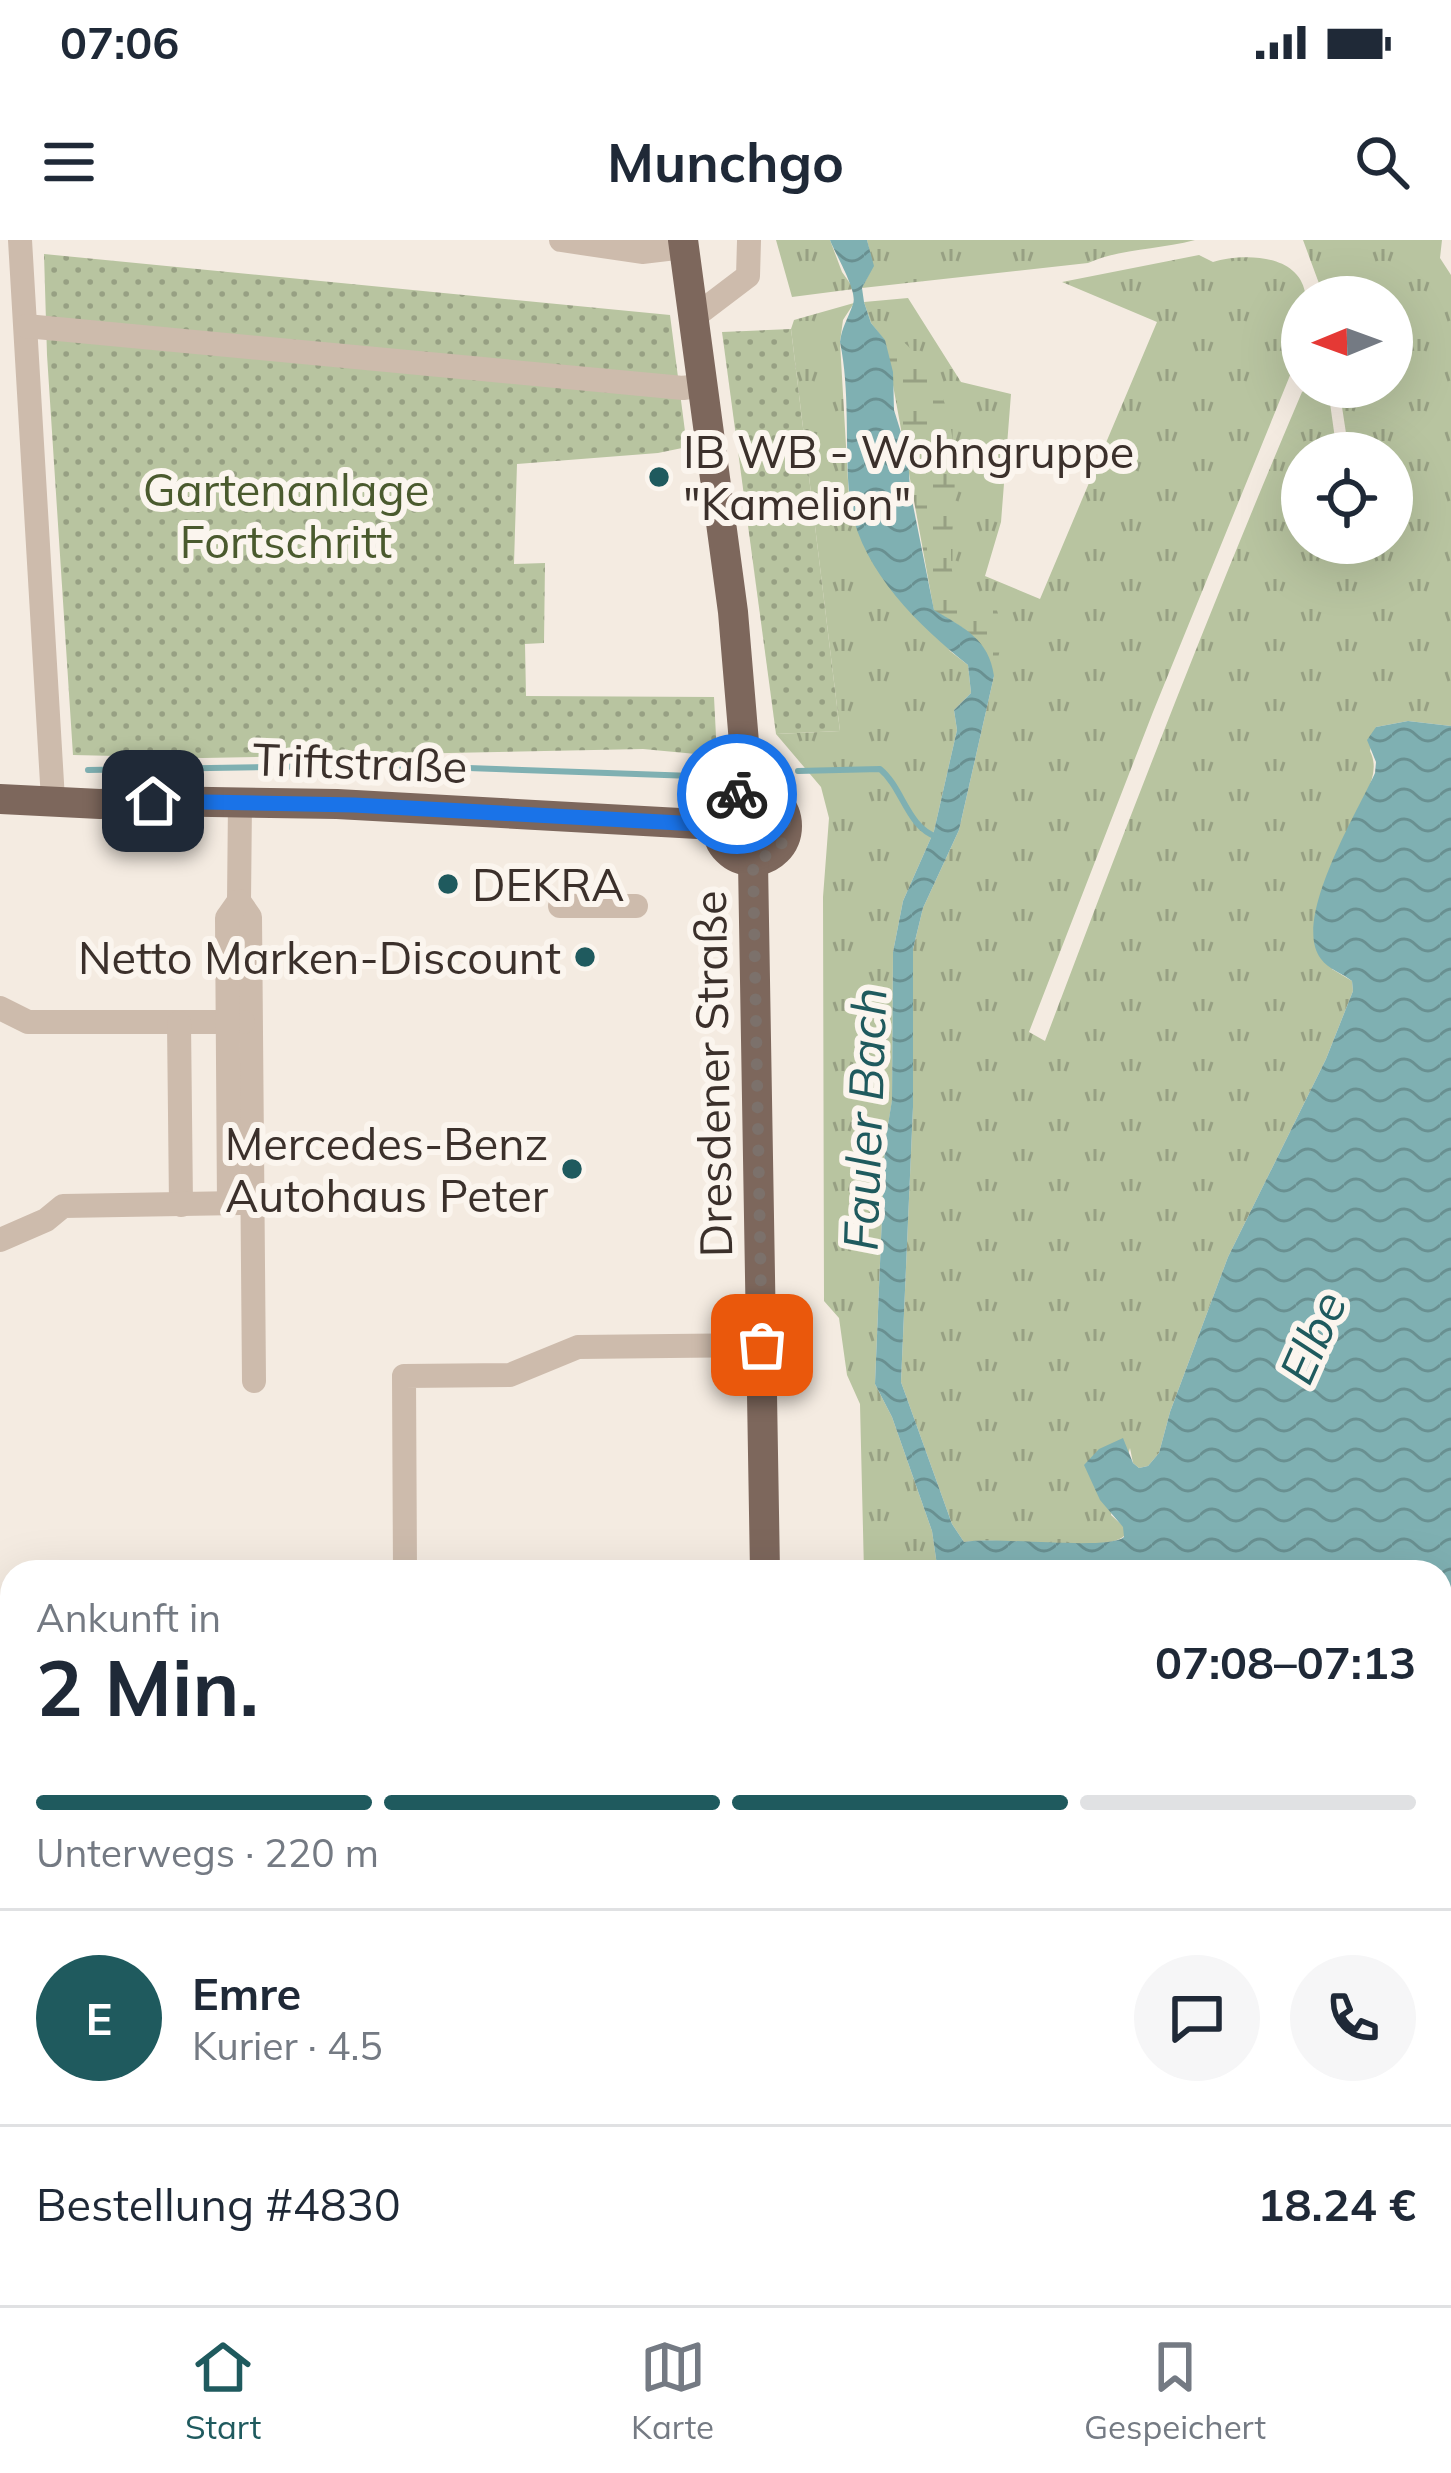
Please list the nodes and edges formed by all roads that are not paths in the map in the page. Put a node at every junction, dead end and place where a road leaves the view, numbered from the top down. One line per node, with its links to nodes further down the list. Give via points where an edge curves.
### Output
1 (20, 240): 6 (street)
2 (561, 240): 4 (street, via 642,252)
3 (749, 241): 5 (street, via 748,276)
4 (683, 244): 5 (main road)
5 (694, 316): 7 (main road)
6 (26, 326): 7 (street); 10 (street)
7 (704, 386): 8 (main road)
8 (748, 790): 12 (main road, via 722,806); 13 (main road, via 775,799 787,824 778,850)
9 (0, 799): 10 (main road, Triftstraße)
10 (53, 800): 11 (main road, Triftstraße)
11 (239, 802): 12 (main road, Triftstraße); 17 (street, via 239,901 227,918)
12 (716, 825): 13 (main road, via 727,851)
13 (753, 862): 22 (main road, Dresdener Straße)
14 (560, 906): 15 (street)
15 (636, 906)
16 (0, 1008): 18 (street, via 28,1022)
17 (240, 1022): 18 (street); 19 (street)
18 (178, 1023): 20 (street)
19 (242, 1203): 20 (street); 23 (street)
20 (181, 1205): 21 (street, via 63,1206)
21 (0, 1240)
22 (762, 1345): 24 (street, via 578,1346 510,1375 404,1376); 25 (main road, Dresdener Straße)
23 (254, 1381)
24 (405, 1560)
25 (765, 1560)

